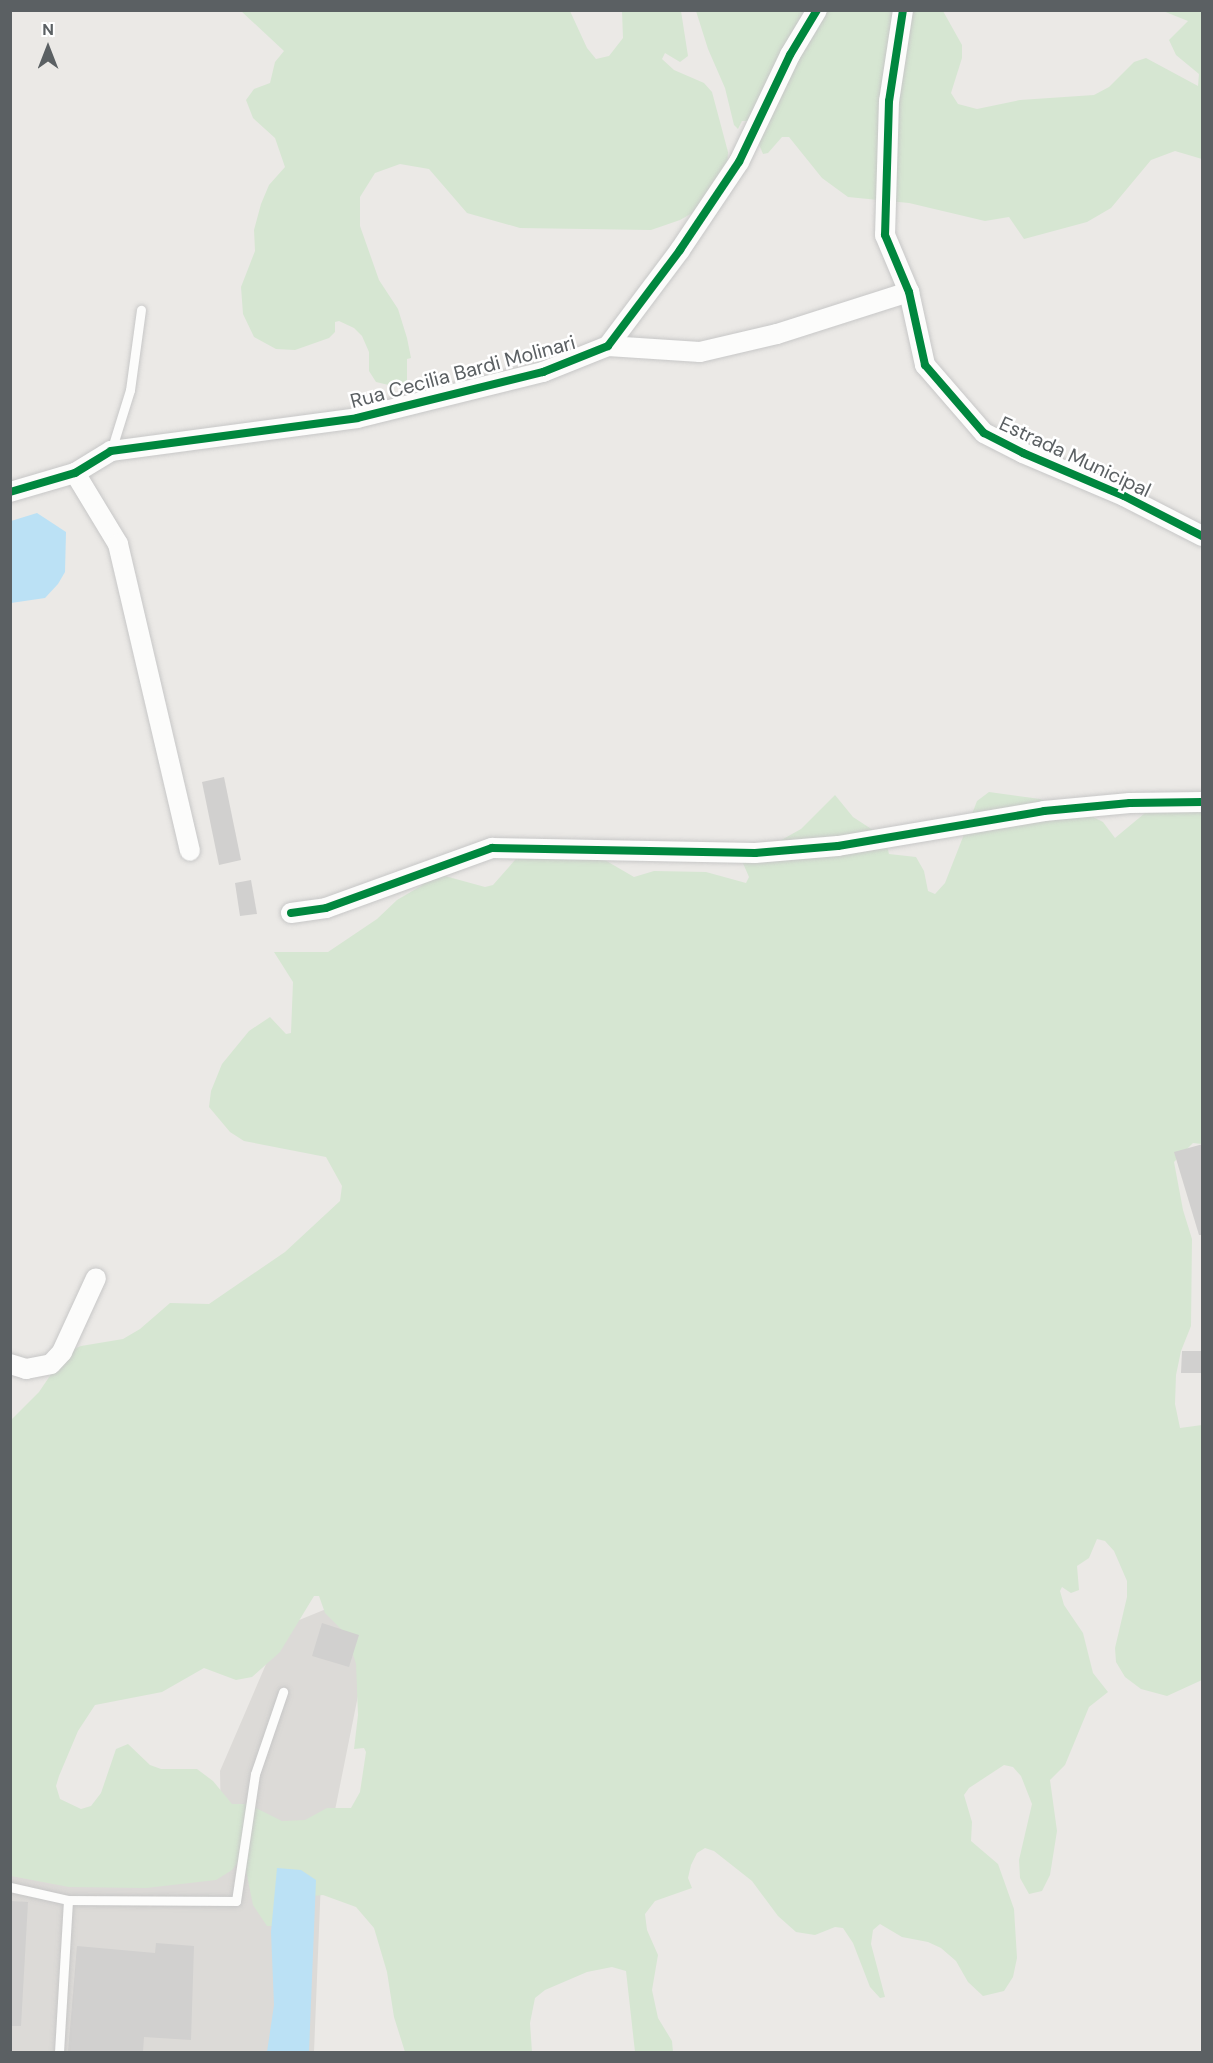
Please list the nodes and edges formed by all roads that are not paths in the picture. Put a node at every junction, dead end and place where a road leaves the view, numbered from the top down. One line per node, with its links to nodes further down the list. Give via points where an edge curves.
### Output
1 (817, 10): 5 (street, via 790,55 739,162 674,259)
2 (903, 10): 3 (street, Estrada Municipal, via 889,101 885,235)
3 (909, 292): 5 (street, via 777,334 700,352); 9 (street, Estrada Municipal, via 925,365 984,434)
4 (141, 310): 6 (lane, via 130,390)
5 (608, 346): 6 (street, Rua Cecilia Bardi Molinari, via 543,372 357,418)
6 (111, 451): 7 (street, Rua Cecilia Bardi Molinari)
7 (75, 473): 8 (street, Rua Cecilia Bardi Molinari); 11 (street, via 118,544)
8 (10, 492)
9 (1203, 536)
10 (1203, 802): 12 (street, via 1130,803 1044,811 838,846 755,853 492,848 326,908)
11 (190, 851)
12 (291, 913)
13 (96, 1278): 14 (street, via 62,1352 51,1364 26,1369)
14 (10, 1364)
15 (283, 1692): 17 (lane, via 255,1774 236,1901)
16 (10, 1887): 17 (lane)
17 (68, 1900): 18 (lane)
18 (59, 2052)

